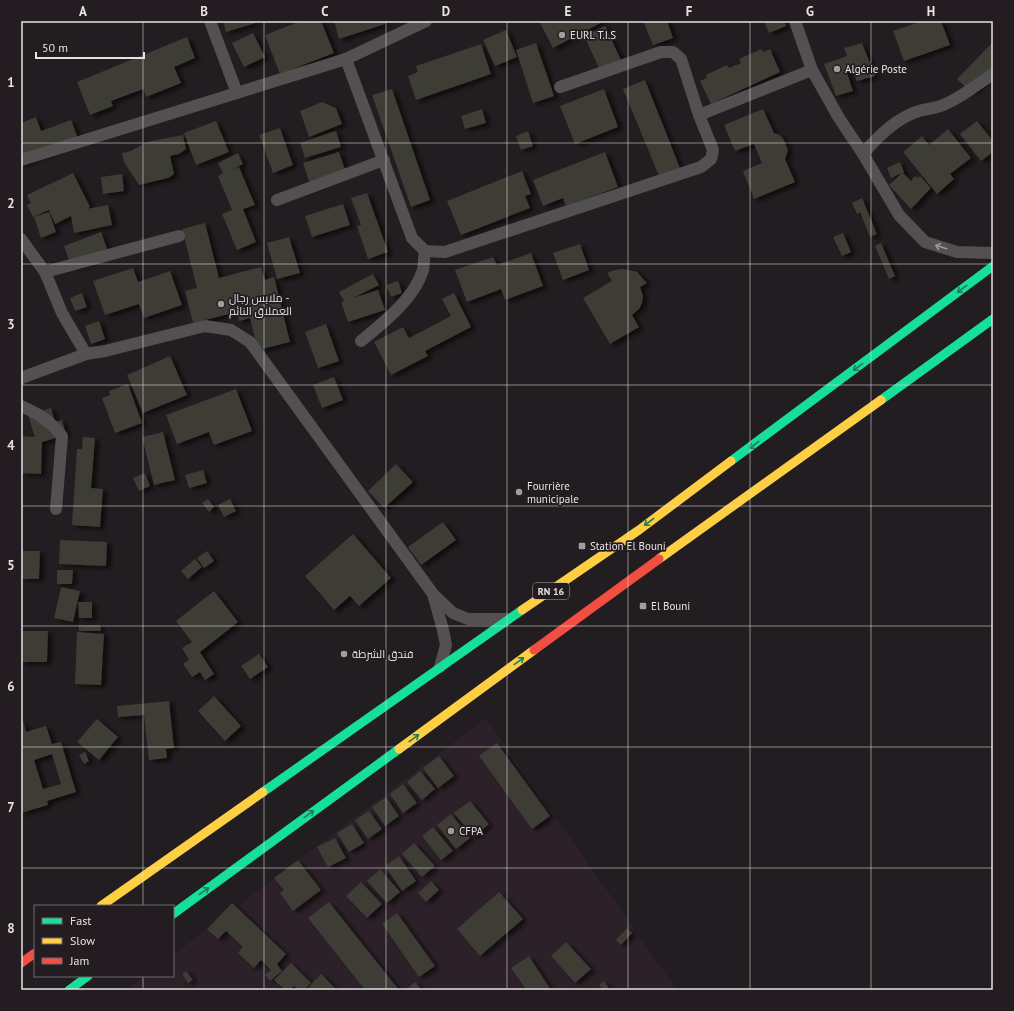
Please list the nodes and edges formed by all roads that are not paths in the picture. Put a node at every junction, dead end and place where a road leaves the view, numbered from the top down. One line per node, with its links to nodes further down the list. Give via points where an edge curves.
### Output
1 (210, 21): 8 (street)
2 (795, 21): 5 (street)
3 (423, 22): 4 (street)
4 (346, 59): 8 (street); 12 (street)
5 (812, 70): 9 (street); 10 (street, via 839,118)
6 (993, 74): 10 (street, via 943,105 901,118 876,139)
7 (560, 87): 9 (street, via 661,52 673,52 681,59)
8 (237, 93): 11 (street)
9 (699, 116): 16 (street, via 713,150 711,159 701,167 445,252)
10 (864, 154): 17 (street, one-way to 10, via 957,252 925,242 899,216)
11 (21, 160)
12 (384, 160): 13 (street); 16 (street, via 412,238)
13 (277, 200)
14 (179, 236): 19 (street)
15 (21, 239): 19 (street)
16 (425, 252): 21 (street, via 423,270 415,287 393,313)
17 (993, 253)
18 (993, 266): 27 (highway, RN 16, one-way to 27, via 639,530)
19 (45, 272): 22 (street, via 62,313)
20 (993, 319): 30 (highway, one-way to 20, via 640,572)
21 (361, 341)
22 (86, 354): 23 (street); 26 (street, via 205,326 231,330 250,342)
23 (21, 378)
24 (21, 406): 25 (street, via 42,416 62,436)
25 (56, 509)
26 (433, 594): 27 (street, via 453,613 468,619); 28 (street, via 446,644)
27 (510, 619): 28 (highway, RN 16)
28 (440, 668): 29 (highway, RN 16)
29 (102, 905)
30 (174, 913)
31 (34, 954): 32 (highway)
32 (21, 963)
33 (87, 977): 34 (highway)
34 (69, 990)

